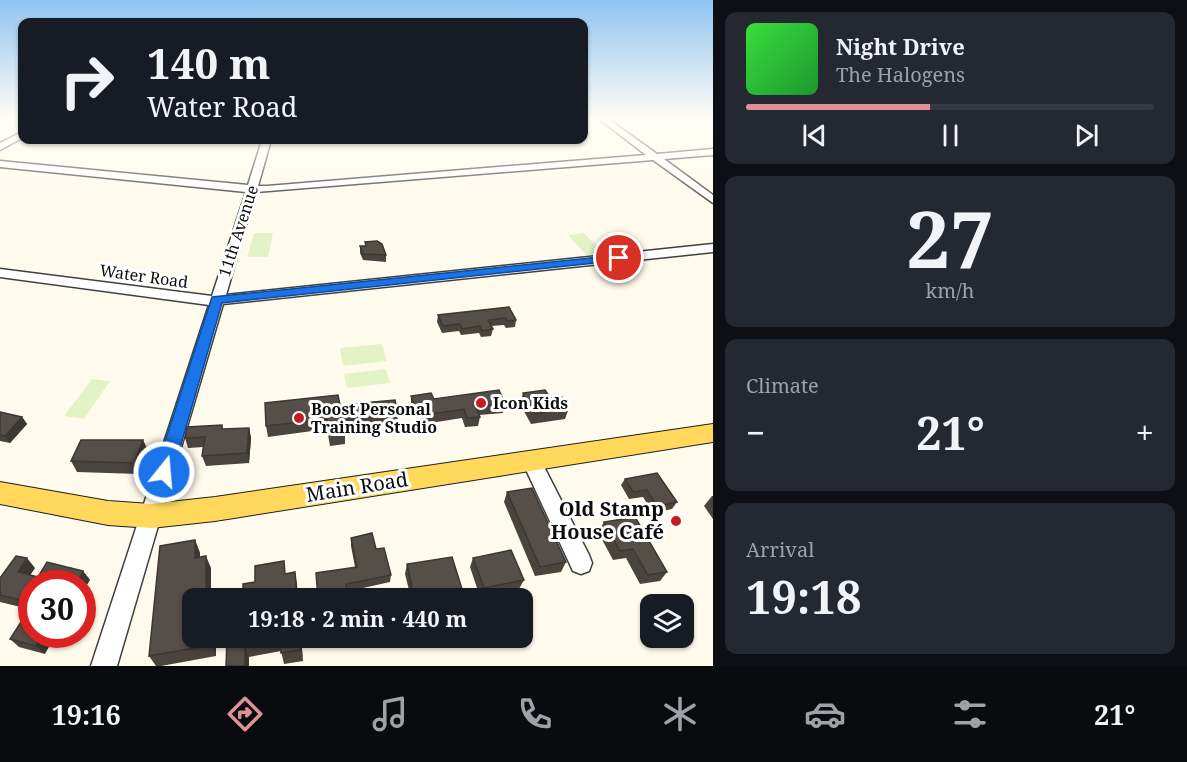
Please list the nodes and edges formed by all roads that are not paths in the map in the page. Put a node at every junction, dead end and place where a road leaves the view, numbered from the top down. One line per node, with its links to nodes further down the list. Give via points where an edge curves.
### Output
1 (264, 149): 6 (street, 11th Avenue)
2 (645, 149): 4 (street)
3 (713, 152): 4 (street)
4 (654, 156): 6 (street); 7 (street)
5 (0, 164): 6 (street)
6 (252, 189): 10 (street, 11th Avenue)
7 (713, 200)
8 (713, 248): 10 (street, Water Road)
9 (0, 273): 10 (street, Water Road)
10 (216, 300): 14 (street, 11th Avenue)
11 (713, 433): 12 (main road, Main Road)
12 (531, 461): 14 (main road, Main Road); 15 (street)
13 (0, 493): 14 (main road, Main Road, via 108,513)
14 (151, 516): 16 (street, 11th Avenue)
15 (581, 563)
16 (104, 666)

